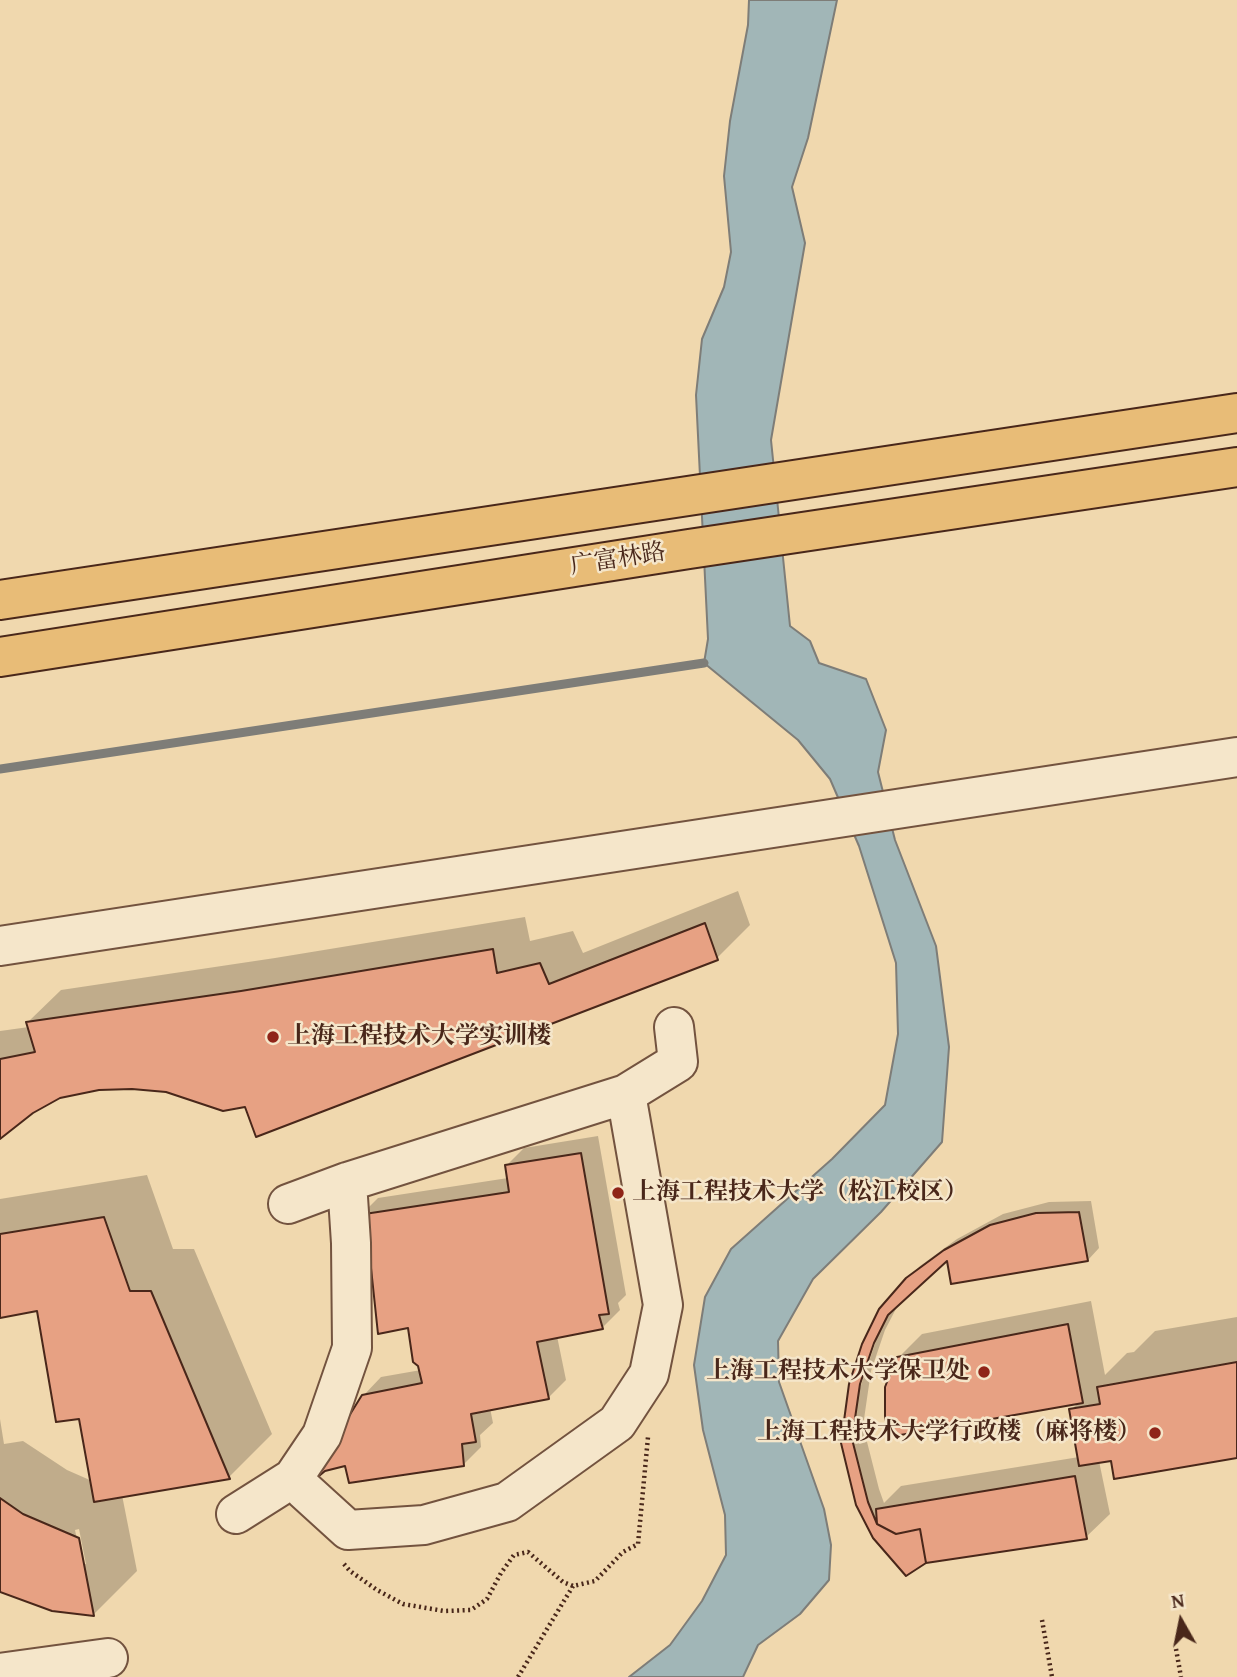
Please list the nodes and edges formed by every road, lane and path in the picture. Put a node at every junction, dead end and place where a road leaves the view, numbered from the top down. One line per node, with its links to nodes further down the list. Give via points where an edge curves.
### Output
1 (1237, 413): 3 (main road)
2 (1237, 467): 4 (main road, 广富林路)
3 (0, 600)
4 (0, 657)
5 (1237, 757): 6 (lane)
6 (0, 946)
7 (674, 1027): 8 (lane, via 678,1062)
8 (626, 1094): 9 (lane); 11 (lane, via 663,1305 649,1374)
9 (347, 1182): 10 (lane); 12 (lane, via 352,1348 322,1435)
10 (288, 1204)
11 (636, 1394): 12 (lane, via 617,1423 507,1502 424,1525 348,1530); 15 (path, via 649,1430 639,1544 623,1552 595,1581)
12 (298, 1484): 13 (lane)
13 (236, 1514)
14 (342, 1561): 15 (path, via 403,1604 444,1611 471,1610 487,1599 514,1555 528,1552)
15 (573, 1587): 20 (path)
16 (1042, 1620): 21 (path)
17 (1176, 1649): 22 (path)
18 (107, 1658): 19 (lane)
19 (0, 1673)
20 (518, 1677)
21 (1052, 1677)
22 (1181, 1677)

